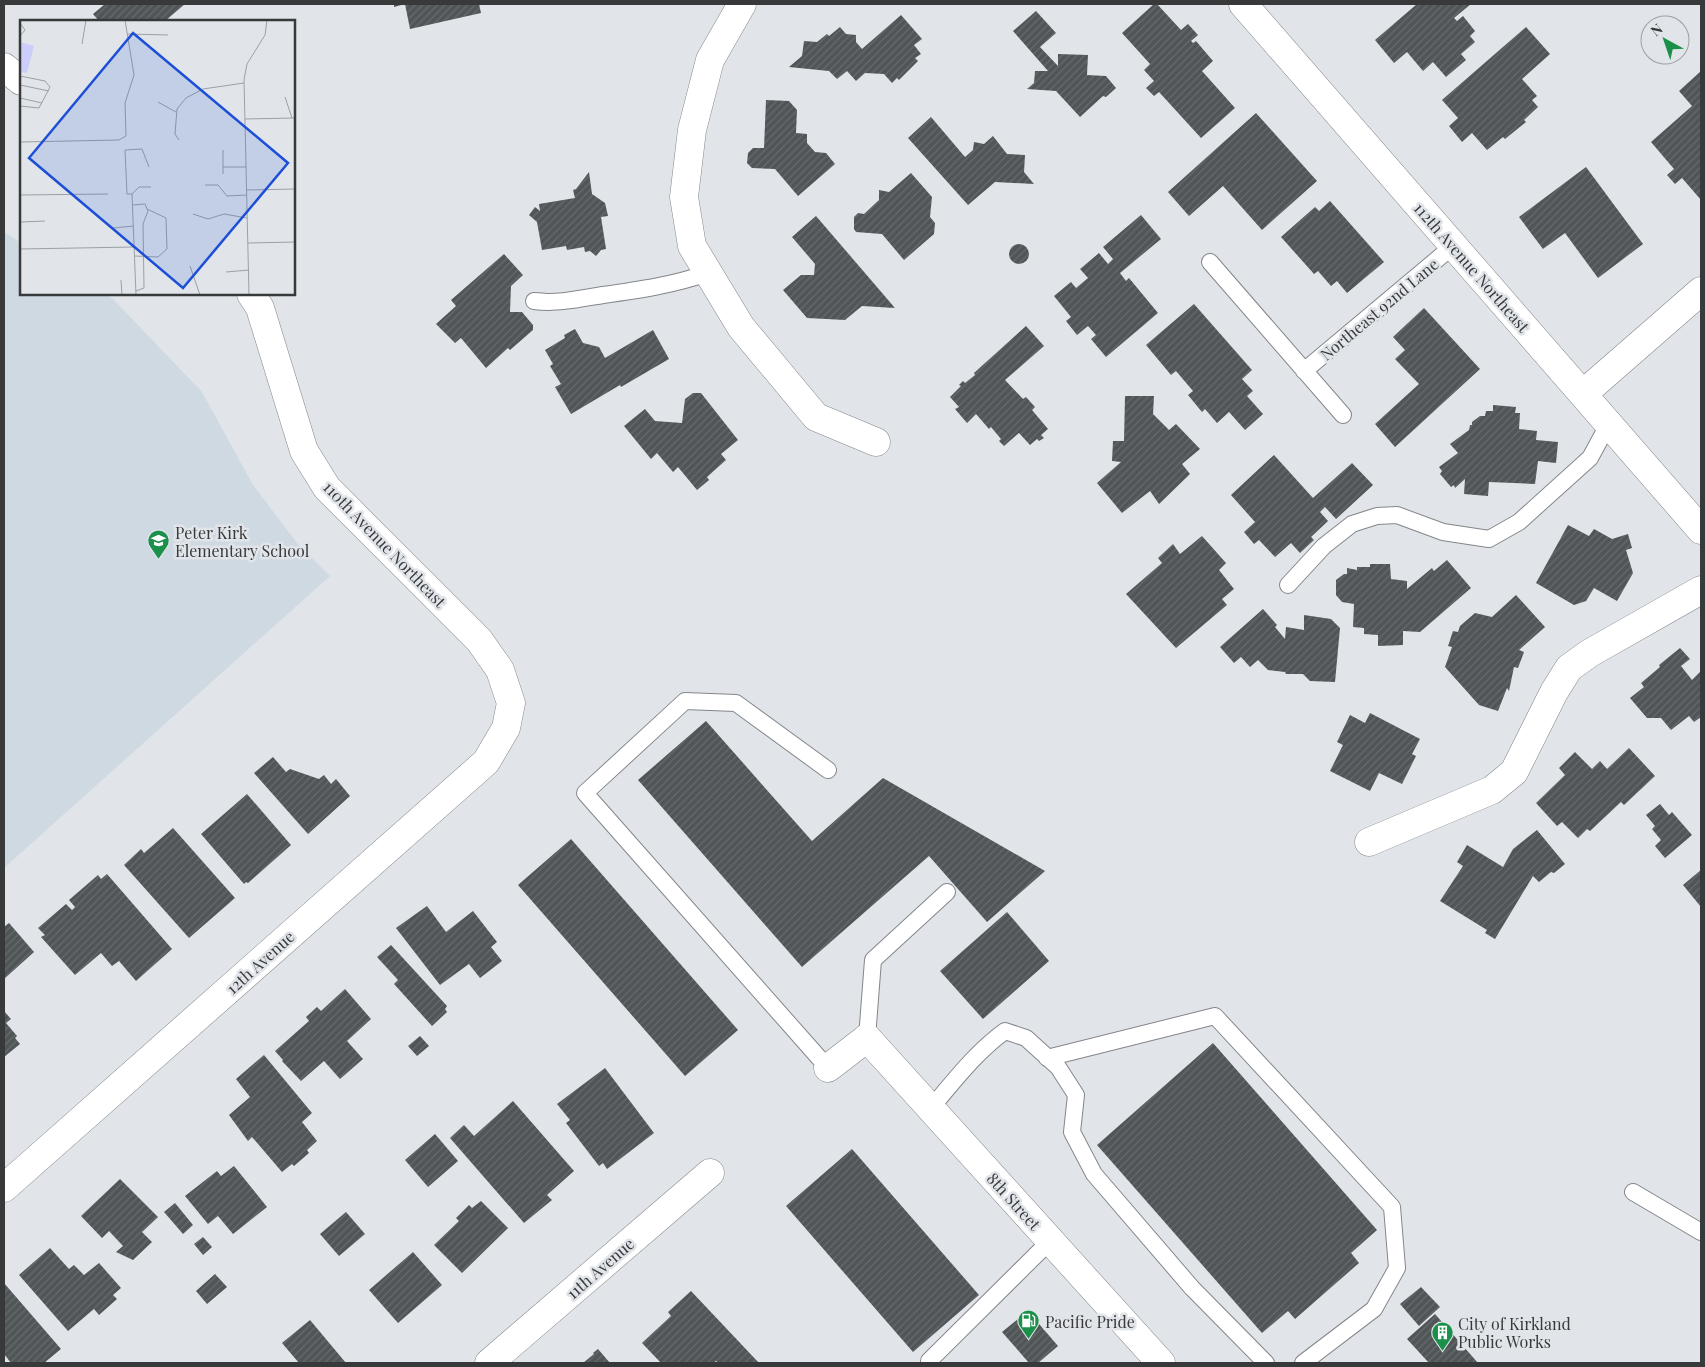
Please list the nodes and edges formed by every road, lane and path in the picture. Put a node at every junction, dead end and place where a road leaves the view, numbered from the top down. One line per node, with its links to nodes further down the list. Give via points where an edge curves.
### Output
1 (742, 4): 7 (street, via 710,60 692,130 684,197 692,246)
2 (1242, 4): 5 (street, 112th Avenue Northeast)
3 (4, 67): 4 (street)
4 (20, 80)
5 (1453, 246): 11 (lane, Northeast 92nd Lane); 12 (street, 112th Avenue Northeast)
6 (1210, 262): 11 (lane, Northeast 92nd Lane)
7 (708, 272): 10 (lane, via 652,288 552,303); 15 (street, via 741,327 816,417)
8 (1701, 291): 12 (street)
9 (252, 295): 19 (street, 110th Avenue Northeast, via 260,308 304,451 327,488 479,640 500,670 511,703)
10 (534, 301)
11 (1304, 371): 13 (lane, Northeast 92nd Lane)
12 (1584, 393): 14 (street, 112th Avenue Northeast)
13 (1343, 415)
14 (1609, 423): 16 (street, 112th Avenue Northeast); 17 (lane, via 1590,458 1519,522 1489,539 1442,532 1397,515 1377,516 1352,524 1324,546)
15 (876, 442)
16 (1701, 530)
17 (1288, 585)
18 (1701, 590): 21 (street, via 1569,668 1514,772 1492,790)
19 (506, 728): 28 (street, 12th Avenue, via 486,762)
20 (828, 770): 25 (lane, via 736,703 685,701 585,793)
21 (1369, 842)
22 (947, 892): 23 (lane, via 873,960)
23 (867, 1038): 25 (street); 26 (street, 8th Street)
24 (1048, 1058): 26 (lane, via 1026,1038 1005,1031 964,1068); 35 (lane, via 1076,1096 1072,1132 1094,1174 1192,1288); 36 (lane, via 1215,1016 1392,1207 1397,1268 1374,1309)
25 (828, 1068)
26 (931, 1108): 31 (street, 8th Street)
27 (710, 1173): 33 (street, 11th Avenue)
28 (4, 1188)
29 (1633, 1192): 30 (lane)
30 (1701, 1232)
31 (1050, 1241): 32 (lane); 34 (street, 8th Street)
32 (930, 1361)
33 (489, 1363)
34 (1161, 1363)
35 (1266, 1363)
36 (1303, 1363)

